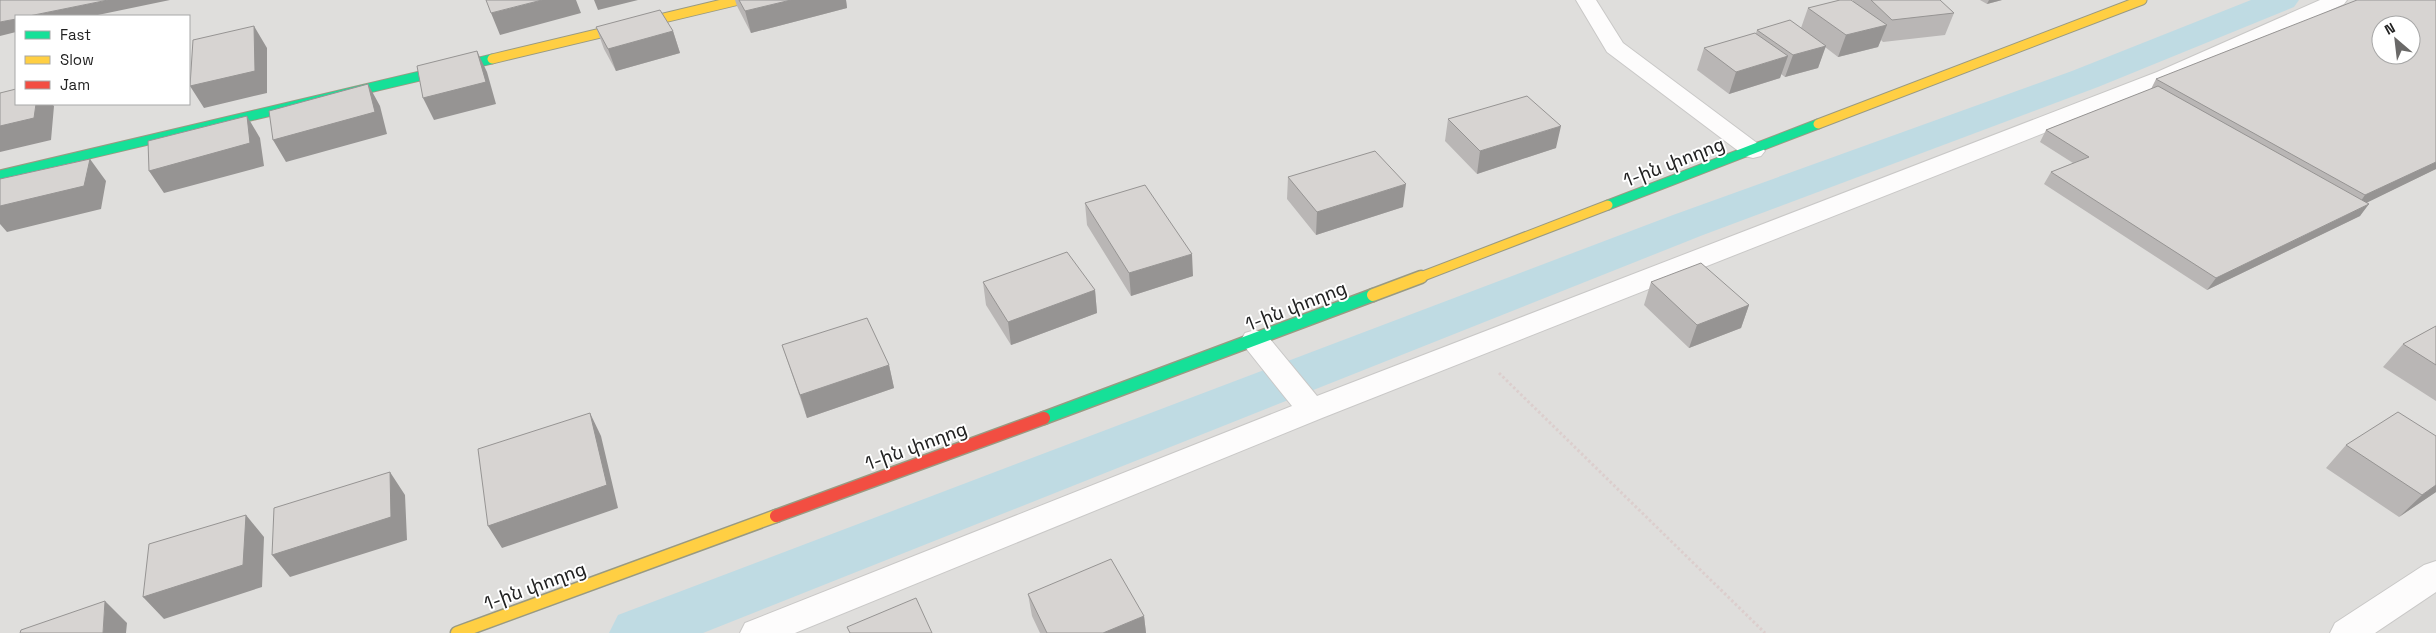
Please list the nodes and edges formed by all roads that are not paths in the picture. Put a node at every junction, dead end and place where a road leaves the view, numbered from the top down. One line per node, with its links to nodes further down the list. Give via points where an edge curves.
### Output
1 (739, 0): 6 (street)
2 (1586, 0): 5 (street, via 1615,47)
3 (2142, 0): 5 (street, 1-ին փողոց)
4 (2337, 0): 8 (street, via 2165,77)
5 (1753, 150): 7 (street, 1-ին փողոց)
6 (0, 175)
7 (1256, 340): 8 (street); 10 (street, 1-ին փողոց)
8 (1312, 410): 11 (street)
9 (2436, 575): 12 (street)
10 (457, 633)
11 (757, 633)
12 (2347, 633)

